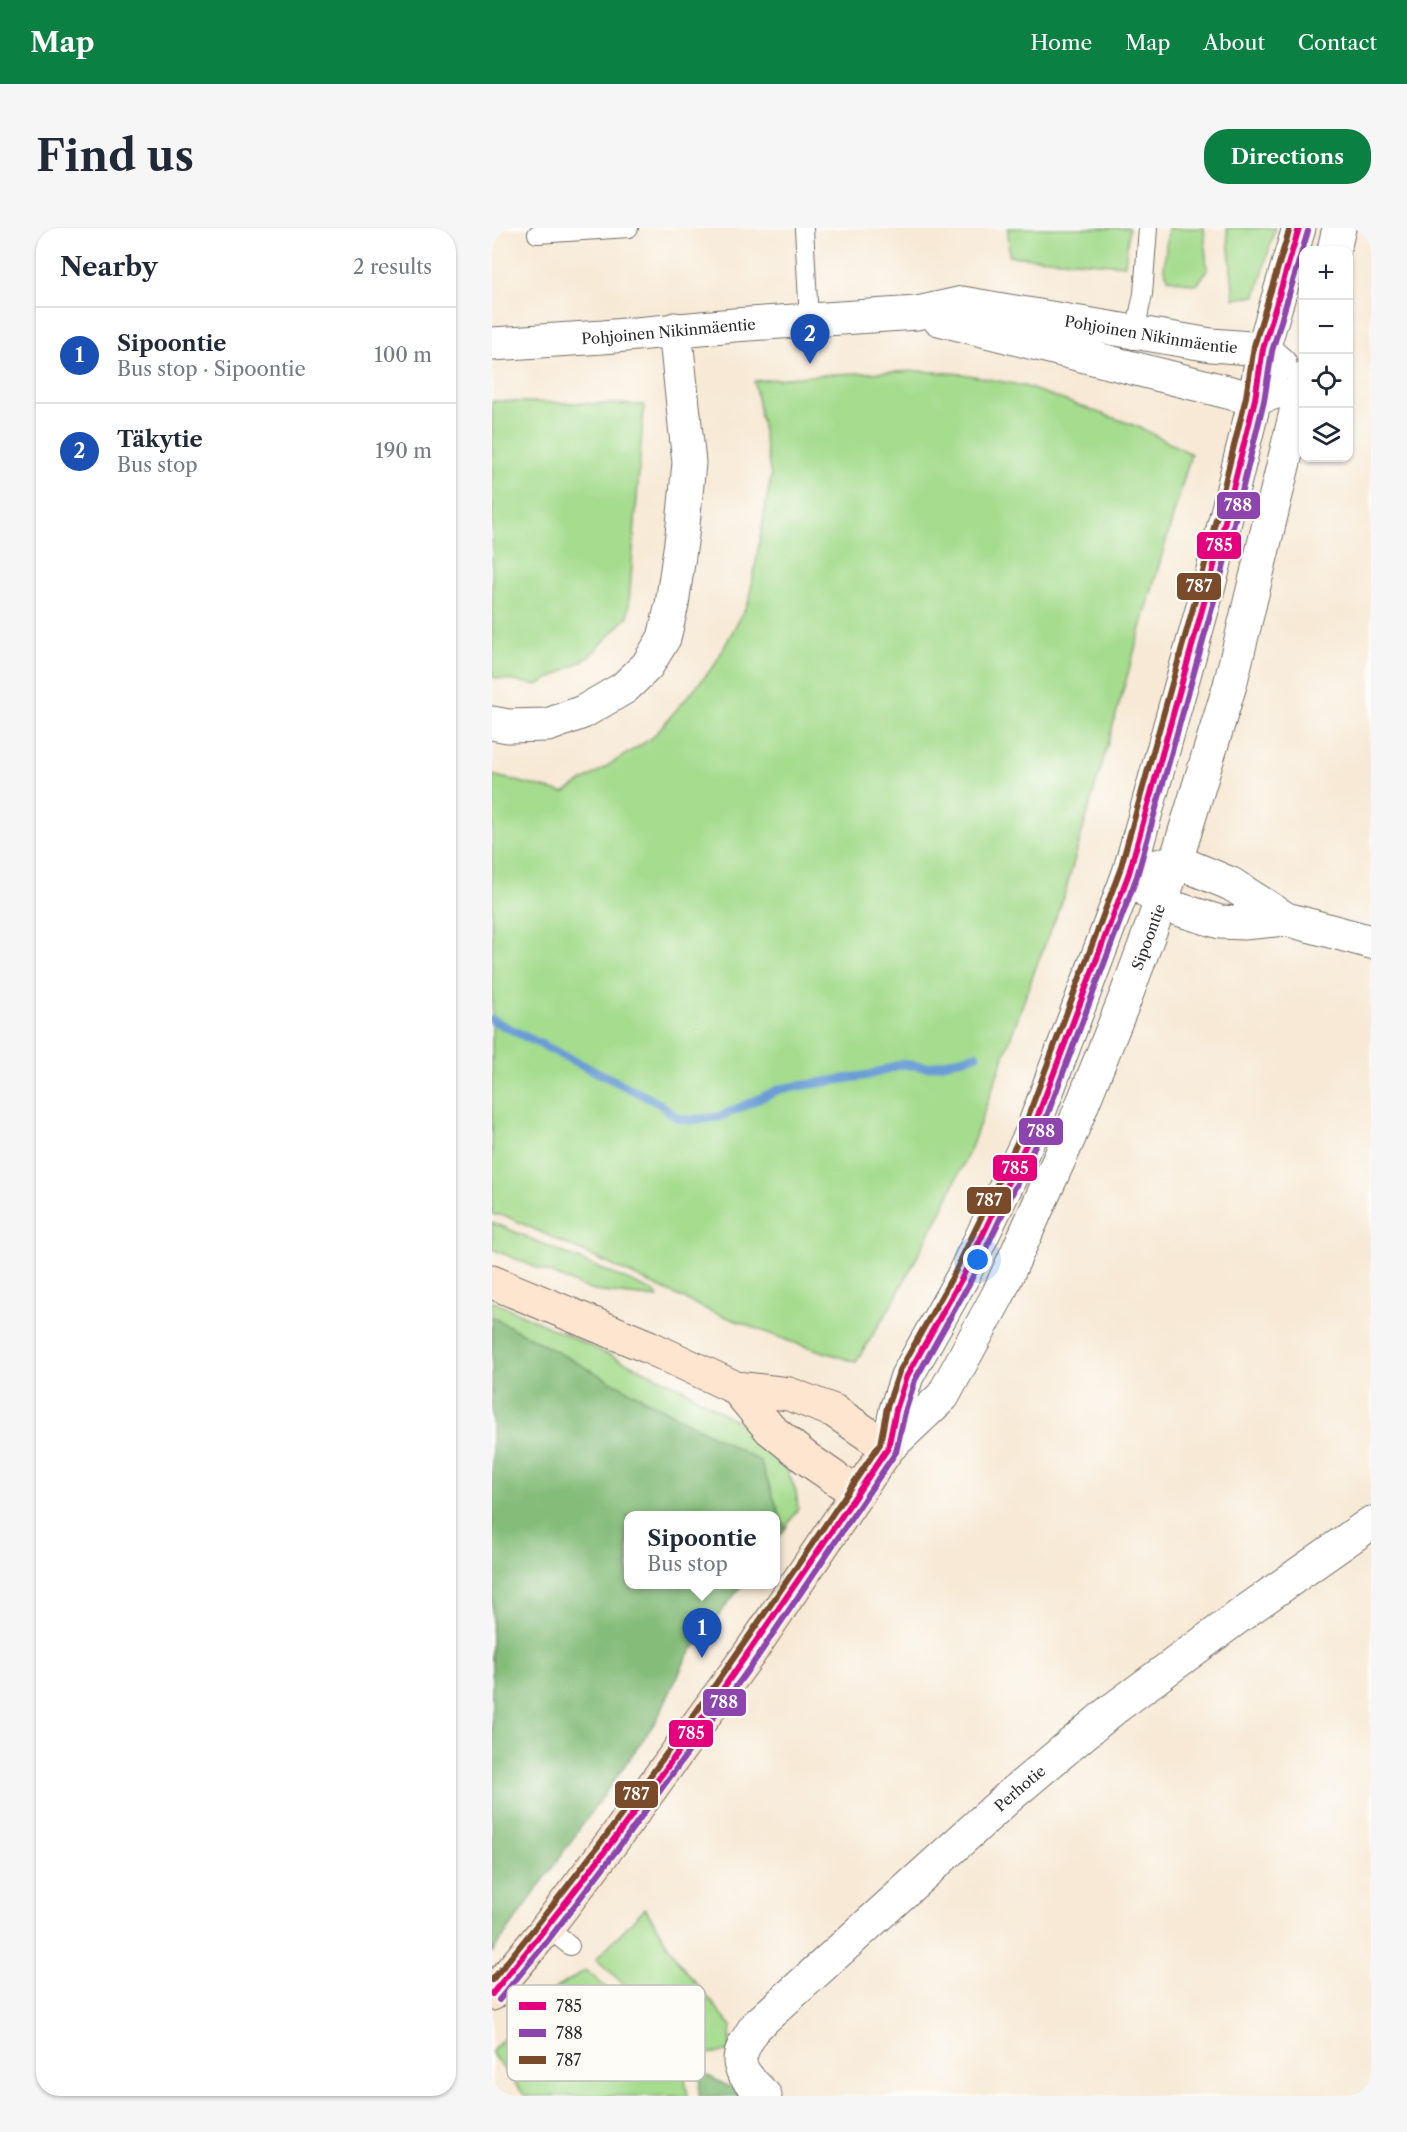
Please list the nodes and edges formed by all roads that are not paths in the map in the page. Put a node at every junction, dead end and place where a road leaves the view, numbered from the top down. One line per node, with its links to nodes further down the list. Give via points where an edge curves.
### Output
1 (629, 228): 6 (lane)
2 (804, 228): 9 (lane)
3 (1148, 228): 11 (lane, via 1143,294)
4 (1299, 228): 13 (street, Sipoontie)
5 (1339, 228): 7 (street)
6 (537, 234)
7 (1335, 246)
8 (917, 313): 9 (street, Pohjoinen Nikinmäentie); 11 (street, Pohjoinen Nikinmäentie, via 963,303); 14 (street, Pohjoinen Nikinmäentie)
9 (809, 320): 10 (street, Pohjoinen Nikinmäentie)
10 (675, 329): 12 (street, Pohjoinen Nikinmäentie); 19 (street, via 689,463 682,535 664,638 647,666 624,688 584,712 548,725)
11 (1135, 332): 13 (street, Pohjoinen Nikinmäentie); 14 (lane)
12 (492, 345)
13 (1263, 350): 15 (street); 18 (street, Sipoontie)
14 (1127, 365): 18 (street, Pohjoinen Nikinmäentie)
15 (1299, 378)
16 (1299, 382): 18 (street)
17 (1299, 398): 20 (street, Sipoontie, via 1230,685)
18 (1254, 399): 21 (street, Sipoontie, via 1212,574)
19 (492, 723)
20 (1176, 861): 21 (street); 22 (street, Sipoontie); 23 (street, via 1231,884)
21 (1129, 873): 22 (street); 27 (street, Sipoontie, via 1031,1134 962,1278 908,1376)
22 (1161, 904): 23 (street, via 1220,922); 27 (street, Sipoontie, via 1068,1140 998,1295 943,1396)
23 (1286, 918): 24 (street)
24 (1371, 942)
25 (492, 1282): 26 (main road)
26 (736, 1388): 27 (main road, via 789,1394 834,1411); 28 (main road, via 770,1430)
27 (888, 1448): 28 (main road, Sipoontie)
28 (858, 1494): 30 (main road, Sipoontie, via 749,1654 612,1842 559,1936)
29 (1371, 1523): 31 (street, Perhotie, via 1095,1724 756,2026 741,2048 739,2063)
30 (498, 1988)
31 (765, 2096)

